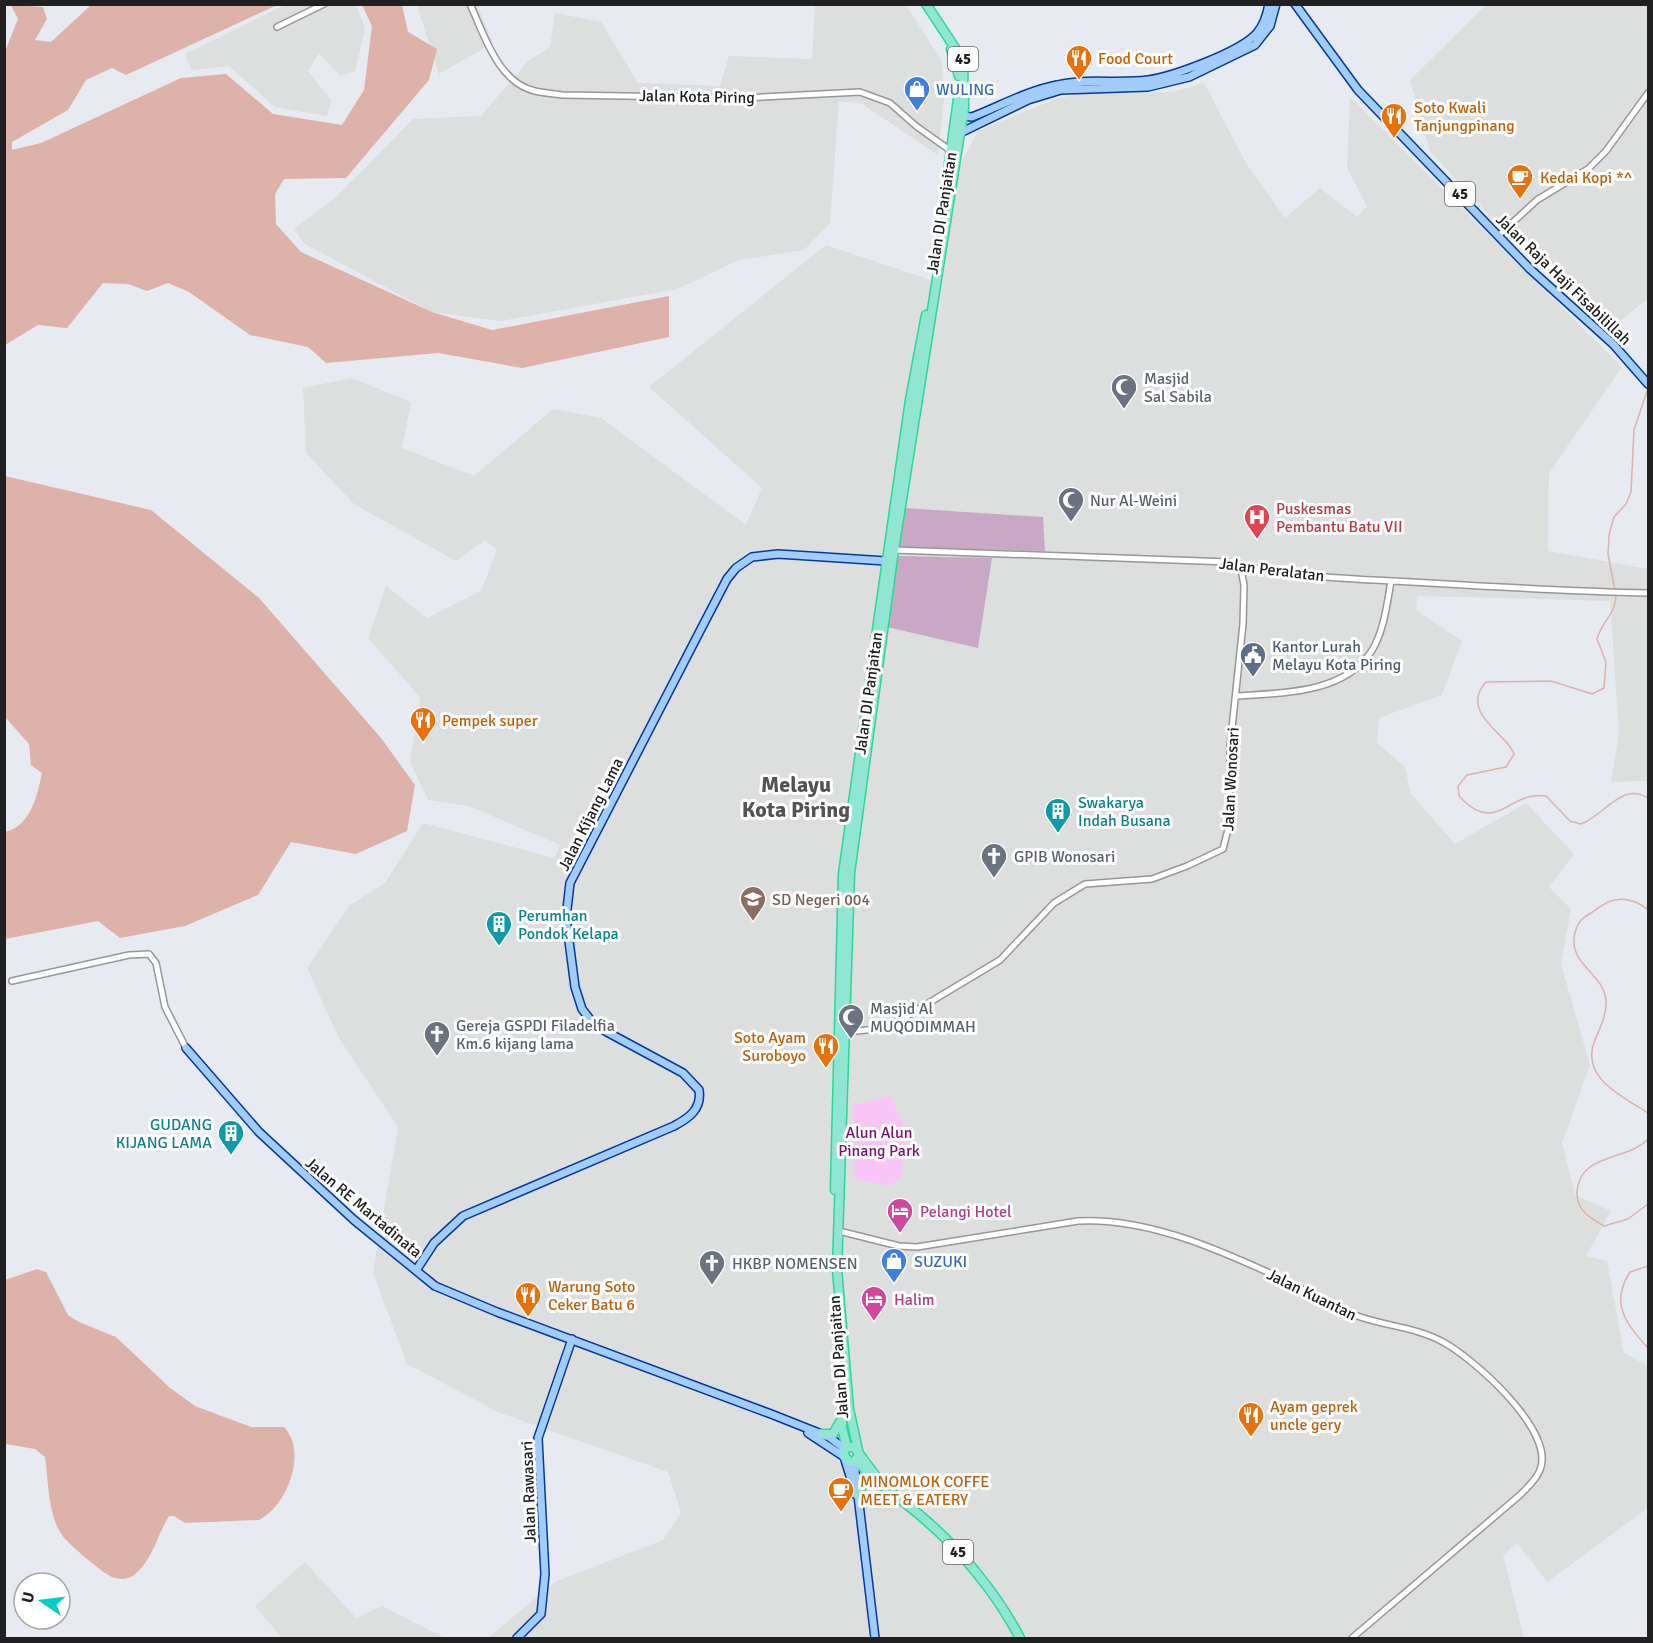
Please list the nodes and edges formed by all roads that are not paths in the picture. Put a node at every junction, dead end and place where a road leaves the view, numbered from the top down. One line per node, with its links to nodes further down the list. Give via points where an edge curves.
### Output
1 (324, 4): 8 (street)
2 (470, 4): 12 (street, Jalan Kota Piring, via 497,61 515,81 534,91 563,95 741,98 860,92 890,103)
3 (920, 4): 11 (highway, 45, via 950,48 958,68)
4 (926, 4): 11 (highway, 45, via 963,60)
5 (1269, 4): 9 (main road, via 1264,23 1251,39 1186,71 1147,80)
6 (1276, 4): 9 (main road, Jalan DI Panjaitan, via 1270,26 1255,45 1189,77 1148,87)
7 (1295, 4): 13 (main road, Jalan Raja Haji Fisabilillah / 45, via 1351,82)
8 (277, 27)
9 (1080, 85): 11 (main road, Jalan DI Panjaitan); 11 (main road, via 1026,94)
10 (1648, 93): 13 (street, via 1588,169 1538,200)
11 (959, 124): 12 (highway, Jalan DI Panjaitan); 14 (highway, Jalan DI Panjaitan)
12 (951, 152): 14 (highway, Jalan DI Panjaitan)
13 (1498, 236): 15 (main road, Jalan Raja Haji Fisabilillah / 45)
14 (918, 376): 16 (highway, Jalan DI Panjaitan); 17 (highway, Jalan DI Panjaitan)
15 (1648, 384)
16 (894, 550): 18 (street, Jalan Peralatan); 22 (highway, Jalan DI Panjaitan)
17 (886, 561): 22 (highway, Jalan DI Panjaitan); 27 (main road, Jalan Kijang Lama, via 778,554 752,557 736,568 570,884 566,918 575,987 582,1009 607,1032 690,1077 699,1090 697,1108 674,1126 463,1216 434,1243)
18 (1240, 564): 19 (street, Jalan Peralatan); 21 (street, Jalan Wonosari, via 1244,605)
19 (1391, 581): 20 (street, Jalan Peralatan); 21 (street, via 1377,640 1353,672 1337,681 1293,691)
20 (1648, 593)
21 (1236, 696): 24 (street, Jalan Wonosari, via 1230,747 1229,825 1223,849 1152,879 1085,884 1054,903 1000,960 897,1022 877,1029)
22 (860, 770): 24 (highway, Jalan DI Panjaitan, via 850,873); 29 (highway, Jalan DI Panjaitan, via 843,874 838,1023 833,1288)
23 (12, 981): 25 (street, Jalan RE Martadinata, via 149,954 156,963 165,1007)
24 (845, 1032): 26 (highway, Jalan DI Panjaitan)
25 (186, 1048): 27 (main road, Jalan RE Martadinata, via 259,1132 354,1220)
26 (839, 1232): 29 (highway, Jalan DI Panjaitan, via 837,1269); 41 (street, Jalan Kuantan, via 899,1246 917,1246 1078,1221 1147,1229 1245,1262 1353,1314 1414,1330 1452,1348 1519,1409 1536,1437 1542,1456 1540,1471 1520,1495)
27 (417, 1269): 28 (main road, Jalan RE Martadinata, via 443,1290)
28 (572, 1339): 30 (main road, Jalan RE Martadinata); 38 (main road, Jalan Rawasari, via 538,1438 545,1574 541,1614)
29 (846, 1410): 31 (highway, via 835,1432); 32 (highway, Jalan DI Panjaitan); 33 (highway)
30 (788, 1421): 31 (main road, Jalan RE Martadinata); 32 (main road, Jalan RE Martadinata)
31 (821, 1434): 32 (main road, Jalan RE Martadinata)
32 (851, 1454): 33 (highway); 34 (highway); 35 (main road); 37 (main road)
33 (868, 1464): 34 (highway)
34 (875, 1479): 35 (highway, via 863,1478); 36 (highway, via 863,1482); 40 (highway, 45, via 925,1519 965,1560)
35 (858, 1482): 36 (main road)
36 (859, 1495): 37 (main road)
37 (860, 1518): 39 (main road)
38 (517, 1638)
39 (876, 1638)
40 (1020, 1638)
41 (1352, 1638)

